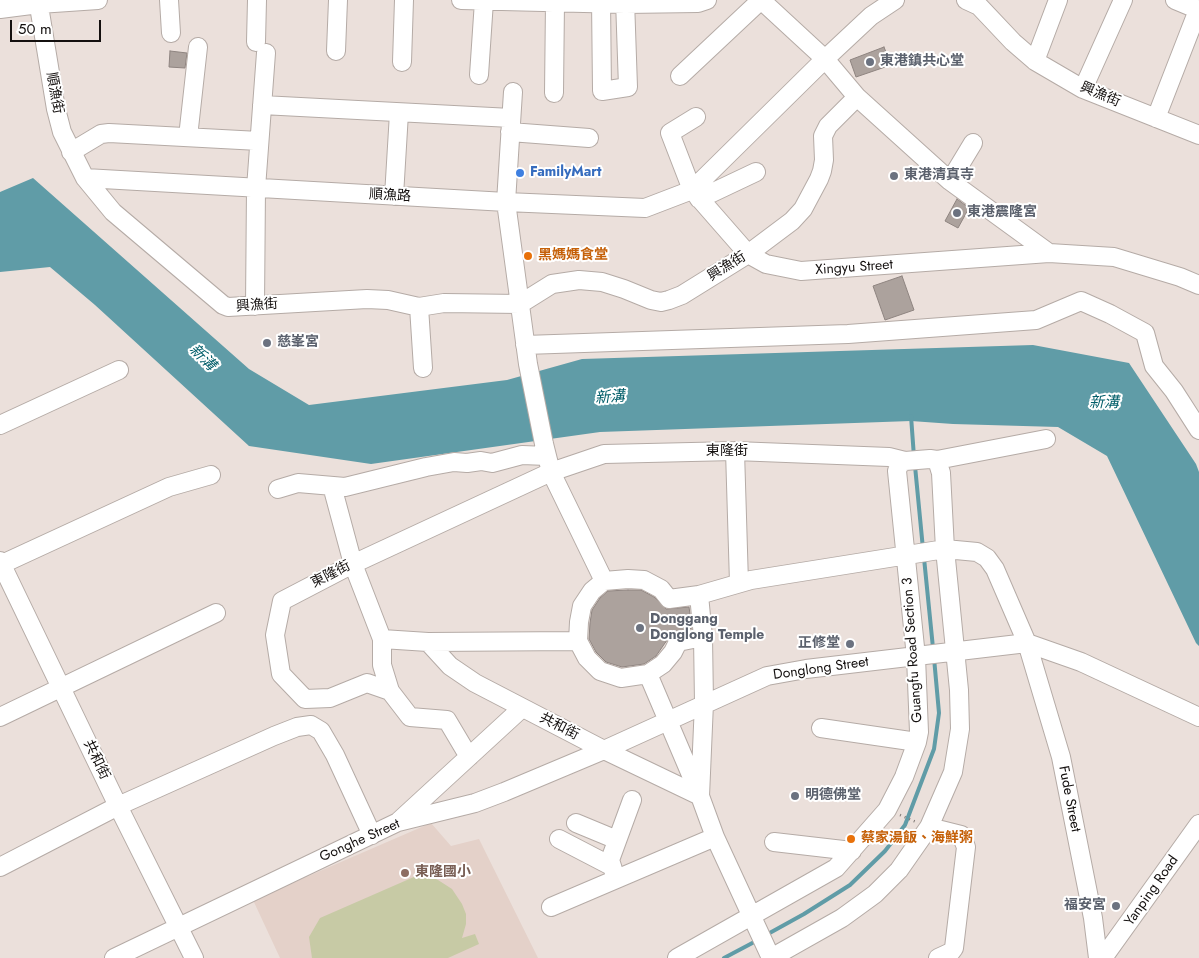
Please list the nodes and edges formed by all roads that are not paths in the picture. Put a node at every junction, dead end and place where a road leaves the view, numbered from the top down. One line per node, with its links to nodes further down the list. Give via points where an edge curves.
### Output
1 (98, 0): 14 (street)
2 (168, 0): 21 (street)
3 (257, 0): 33 (street)
4 (338, 0): 23 (street)
5 (404, 0): 26 (street)
6 (460, 0): 13 (street)
7 (707, 0): 17 (street, via 698,3)
8 (761, 0): 24 (street); 28 (street)
9 (895, 0): 24 (street, via 871,16)
10 (1058, 0): 25 (street)
11 (1123, 0): 29 (street)
12 (1175, 0): 20 (street)
13 (484, 1): 15 (street); 27 (street)
14 (38, 2): 19 (street); 43 (street, 順漁街, via 56,109)
15 (555, 2): 16 (street); 31 (street)
16 (601, 2): 17 (street); 17 (street, via 602,91 628,88)
17 (625, 2)
18 (975, 2): 25 (street, 興漁街)
19 (0, 8)
20 (1198, 10): 36 (street)
21 (171, 33)
22 (198, 47): 39 (street)
23 (336, 51)
24 (825, 59): 32 (street); 48 (street)
25 (1035, 61): 29 (street, 興漁街)
26 (402, 62)
27 (479, 75)
28 (680, 76)
29 (1083, 89): 36 (street, 興漁街)
30 (513, 92): 37 (street)
31 (554, 94)
32 (857, 97): 46 (street); 52 (street, 興漁街, via 828,126 823,136 822,171 803,210)
33 (262, 105): 34 (street); 41 (street)
34 (399, 113): 37 (street); 49 (street)
35 (696, 117): 48 (street, via 670,133)
36 (1156, 118): 38 (street, 興漁街)
37 (510, 125): 40 (street); 50 (street)
38 (1199, 135)
39 (188, 138): 41 (street); 43 (street, via 109,133 101,134)
40 (589, 138)
41 (259, 141): 47 (street)
42 (973, 143): 46 (street)
43 (71, 152): 45 (street, 順漁街)
44 (756, 172): 48 (street, 順漁路)
45 (85, 178): 47 (street, 順漁路); 55 (street, 興漁街, via 113,212 223,305)
46 (950, 181): 51 (street)
47 (256, 188): 49 (street, 順漁路); 55 (street)
48 (695, 195): 50 (street, 順漁路, via 645,208); 52 (street, Xingyu Street)
49 (394, 196): 50 (street, 順漁路)
50 (506, 202): 54 (street)
51 (1049, 252): 52 (street, Xingyu Street, via 801,271 766,264); 53 (street, Xingyu Street, via 1114,257)
52 (748, 254): 54 (street, 興漁街, via 682,295 661,302 602,282 579,280 552,284)
53 (1199, 285)
54 (520, 304): 56 (street, via 444,303); 57 (street)
55 (255, 306): 56 (street, 興漁街, via 367,299)
56 (419, 307): 58 (street)
57 (525, 345): 61 (street, via 858,334 1036,320 1081,302 1145,333 1154,366); 64 (street)
58 (424, 368)
59 (120, 370): 60 (street)
60 (0, 424)
61 (1199, 430)
62 (1046, 439): 65 (street, 東隆街)
63 (735, 451): 64 (street, 東隆街); 66 (street, 東隆街, via 889,457); 75 (street)
64 (548, 458): 68 (street, via 522,455 492,463 454,462 345,487); 73 (street, 東隆街); 74 (street)
65 (934, 460): 66 (street, 東隆街); 70 (street, via 941,473)
66 (906, 461): 71 (street, Guangfu Road Section 3, via 897,471)
67 (211, 475): 72 (street, via 169,487)
68 (332, 486): 69 (street, via 298,483); 73 (street)
69 (278, 489)
70 (945, 549): 71 (street, Fude Street); 82 (street, Fude Street, via 977,552 987,558 995,569); 83 (street)
71 (905, 556): 75 (street, Fude Street); 84 (street, Guangfu Road Section 3)
72 (0, 564): 86 (street, 共和街)
73 (353, 564): 79 (street); 87 (street, 東隆街, via 282,601 275,635 281,674 305,699 330,698 367,683)
74 (604, 581): 76 (street, Fude Street, via 644,580 670,599); 80 (street, via 582,606)
75 (739, 583): 76 (street, Fude Street)
76 (699, 595): 78 (street)
77 (216, 613): 86 (street)
78 (703, 637): 85 (street, via 678,642 663,664); 88 (street)
79 (382, 639): 81 (street); 87 (street, via 382,665)
80 (578, 641): 81 (street); 85 (street, via 587,658 600,671 621,678)
81 (428, 642): 89 (street, 共和街, via 450,666)
82 (1027, 643): 83 (street); 91 (street, via 1081,662); 121 (street, Fude Street, via 1061,757)
83 (950, 652): 84 (street, Donglong Street); 103 (street, via 959,690 960,729 953,772)
84 (919, 656): 88 (street, Donglong Street, via 767,676); 94 (street, Guangfu Road Section 3)
85 (648, 674): 92 (street)
86 (61, 687): 90 (street); 99 (street, 共和街)
87 (390, 691): 96 (street, via 410,717 447,720)
88 (704, 703): 92 (street, Donglong Street); 97 (street)
89 (522, 708): 95 (street, 共和街); 96 (street)
90 (0, 717)
91 (1199, 717)
92 (669, 719): 95 (street, Gonghe Street); 97 (street)
93 (821, 728): 94 (street)
94 (917, 742): 109 (street, Guangfu Road Section 3, via 887,810)
95 (604, 750): 97 (street, 共和街); 100 (street, Gonghe Street, via 474,803)
96 (469, 757): 100 (street)
97 (700, 796): 105 (street)
98 (632, 800): 107 (street)
99 (118, 806): 104 (street, via 274,736 311,725 321,730 336,755); 110 (street); 114 (street, 共和街)
100 (398, 822): 104 (street, Gonghe Street)
101 (576, 823): 107 (street)
102 (1199, 824): 122 (street, Yanping Road)
103 (929, 827): 115 (street, via 899,870 875,894); 120 (street, via 961,835 966,847 954,948)
104 (372, 835): 114 (street, Gonghe Street)
105 (715, 837): 111 (street); 113 (street)
106 (559, 839): 111 (street)
107 (617, 840): 111 (street, via 610,860)
108 (774, 842): 109 (street)
109 (852, 851): 113 (street, Guangfu Road Section 3, via 836,868)
110 (0, 866)
111 (614, 873): 112 (street)
112 (551, 907)
113 (754, 923): 116 (street); 119 (street, Guangfu Road Section 3)
114 (178, 926): 117 (street, Gonghe Street); 118 (street, 共和街)
115 (791, 953): 116 (street)
116 (769, 955)
117 (114, 958)
118 (194, 958)
119 (677, 958)
120 (938, 958)
121 (1098, 958)
122 (1103, 958)

